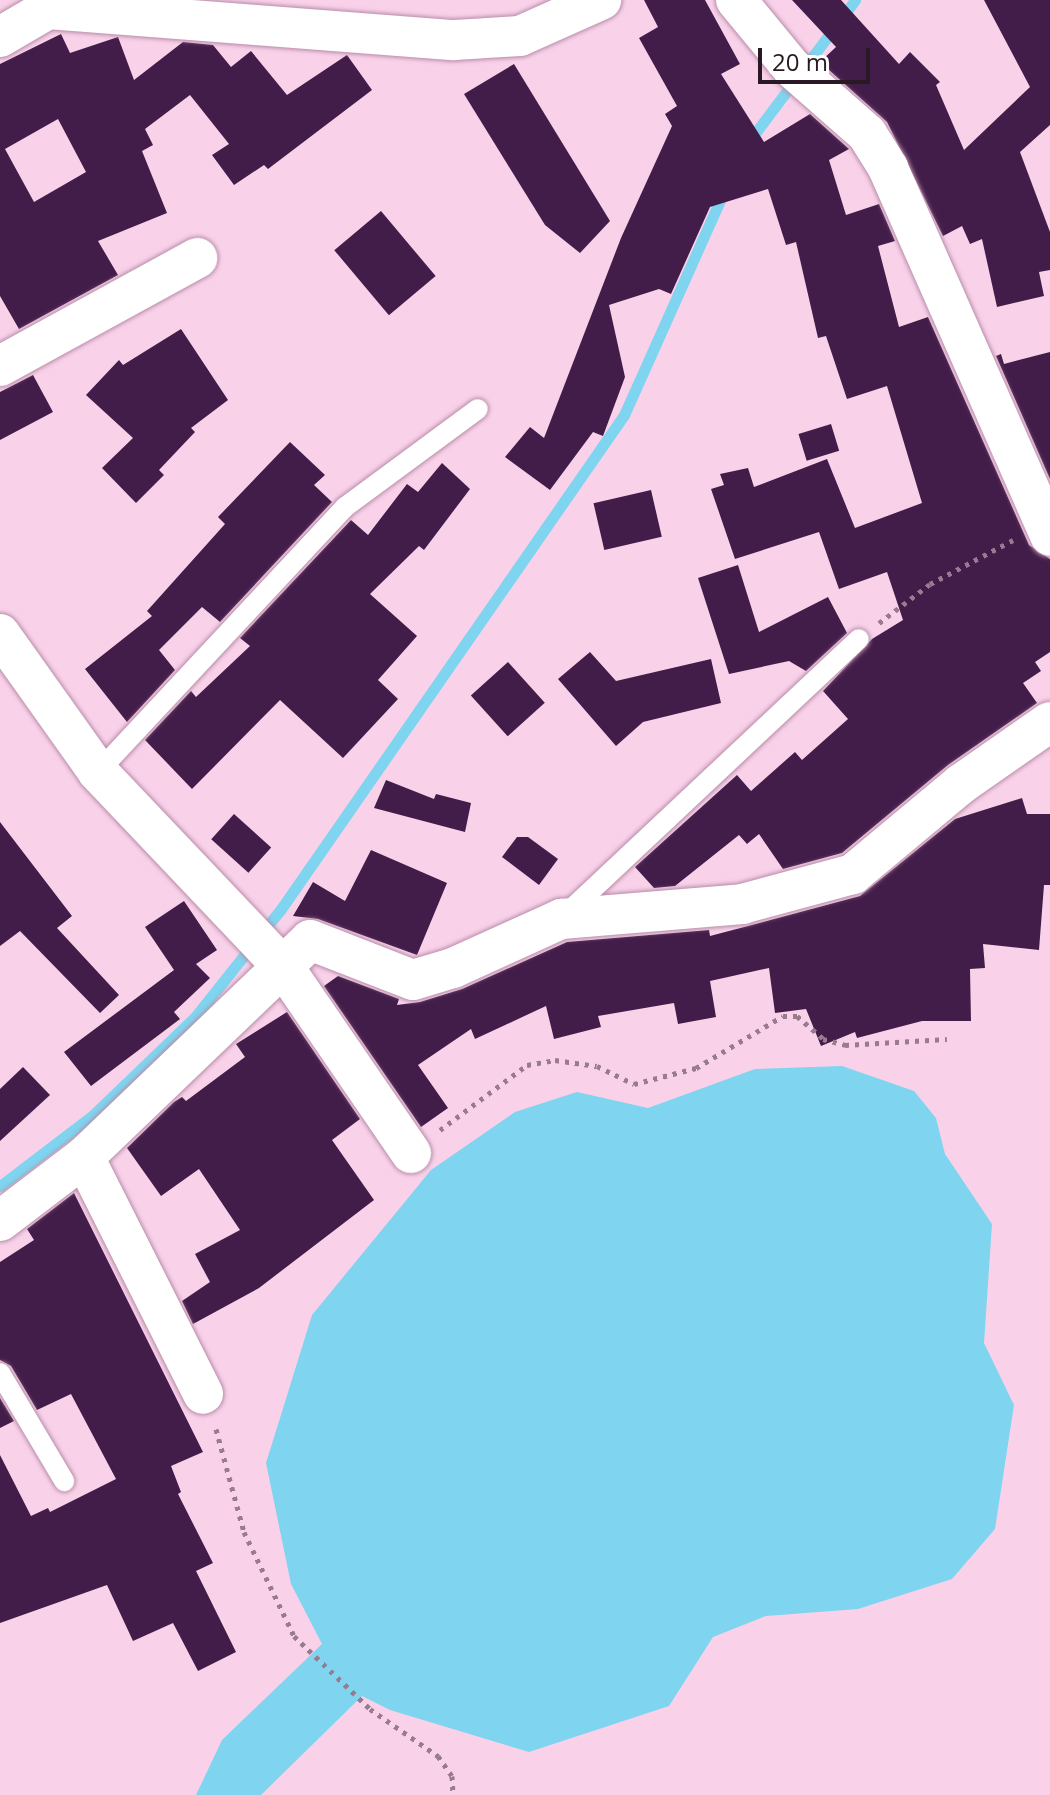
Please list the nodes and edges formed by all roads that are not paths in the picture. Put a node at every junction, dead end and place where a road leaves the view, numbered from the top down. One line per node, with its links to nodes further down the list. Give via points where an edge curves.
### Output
1 (601, 0): 3 (street, via 520,36 454,40)
2 (736, 0): 8 (street, via 802,75 867,134 888,168)
3 (47, 4): 4 (street)
4 (0, 37)
5 (197, 258): 6 (street)
6 (0, 366)
7 (478, 409): 12 (lane, via 345,507)
8 (1047, 529)
9 (0, 634): 12 (street)
10 (859, 639): 13 (lane)
11 (1050, 722): 13 (street, via 961,784 853,874 742,904)
12 (98, 772): 14 (street)
13 (561, 919): 14 (street, via 453,968 413,980 310,940)
14 (266, 950): 15 (street); 16 (street)
15 (411, 1153)
16 (84, 1157): 17 (street); 19 (street)
17 (0, 1221)
18 (0, 1373): 20 (lane)
19 (203, 1394)
20 (64, 1481)

